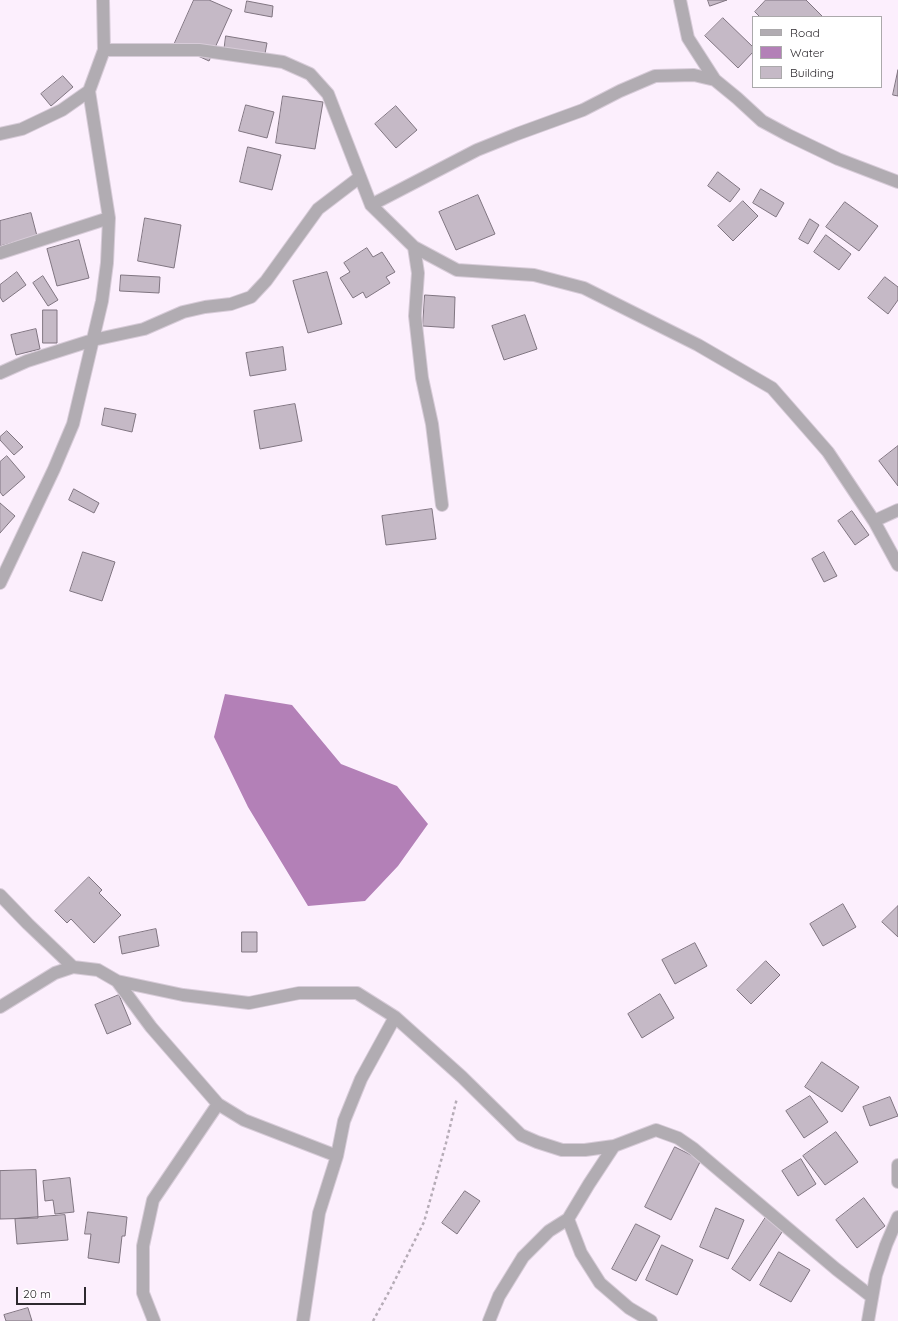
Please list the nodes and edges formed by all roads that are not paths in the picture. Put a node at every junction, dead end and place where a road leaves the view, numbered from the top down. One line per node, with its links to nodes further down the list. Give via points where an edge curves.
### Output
1 (102, 0): 3 (street)
2 (680, 0): 4 (street, via 688,38)
3 (104, 50): 5 (street); 7 (street, via 199,50 282,62 310,74 328,94)
4 (715, 80): 8 (street, via 762,121 838,159); 9 (street, via 694,75 655,76 583,110 477,150)
5 (89, 91): 6 (street, via 62,110 22,128); 10 (street)
6 (0, 134)
7 (360, 177): 9 (street); 13 (street, via 318,209 266,281 251,297 231,304 183,312 144,329)
8 (898, 182)
9 (371, 205): 11 (street)
10 (109, 218): 12 (street); 13 (street, via 107,263)
11 (414, 247): 15 (street, via 418,273 415,316); 17 (street, via 457,270 534,276 584,288 698,345 772,388 828,452)
12 (0, 253)
13 (93, 340): 14 (street, via 27,361); 19 (street, via 73,424)
14 (0, 373)
15 (442, 505)
16 (898, 510): 17 (street)
17 (874, 521): 18 (street)
18 (898, 565)
19 (0, 583)
20 (0, 895): 21 (street)
21 (73, 967): 22 (street, via 98,970); 23 (street, via 55,973)
22 (117, 981): 24 (street, via 183,995 249,1003 299,993 357,993); 25 (street, via 151,1027)
23 (0, 1006)
24 (395, 1017): 26 (street, via 462,1077 521,1135 562,1150); 27 (street, via 361,1079 344,1121)
25 (218, 1104): 27 (street, via 244,1120); 33 (street, via 153,1200 143,1246 144,1293)
26 (614, 1146): 31 (street); 32 (street, via 656,1130 678,1138)
27 (337, 1156): 34 (street, via 318,1213)
28 (898, 1165): 29 (street)
29 (898, 1182)
30 (898, 1217): 32 (street, via 876,1275)
31 (568, 1219): 35 (street, via 549,1231 523,1257 499,1296); 36 (street, via 581,1253 600,1283 628,1308)
32 (872, 1297): 37 (street)
33 (154, 1321)
34 (303, 1321)
35 (490, 1321)
36 (651, 1321)
37 (868, 1321)

